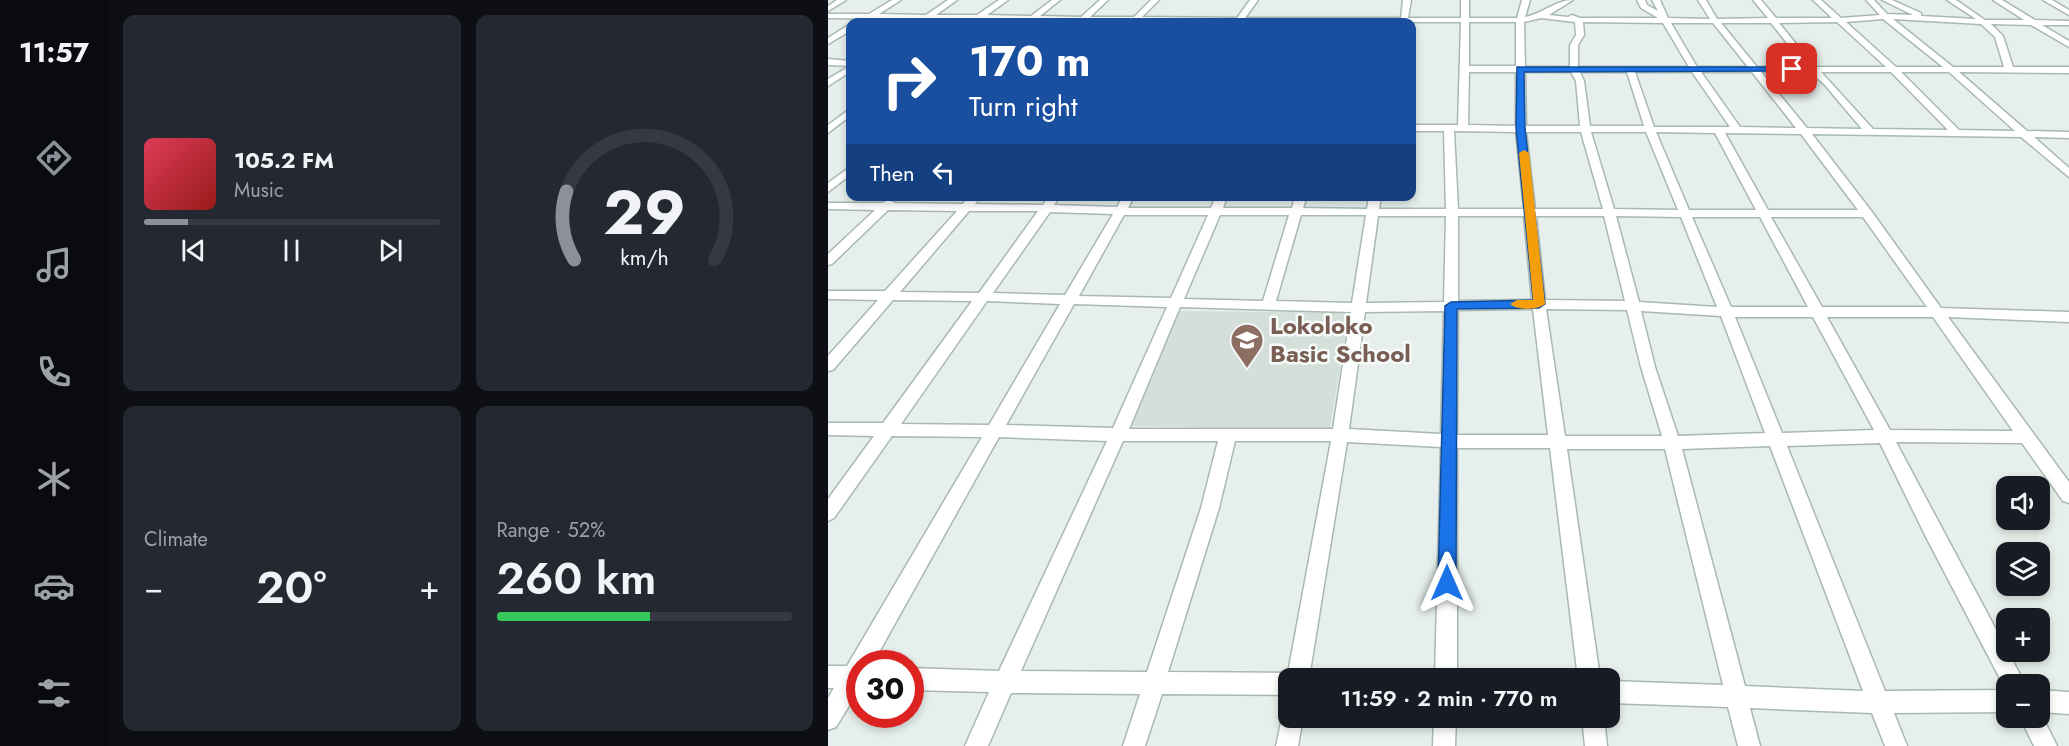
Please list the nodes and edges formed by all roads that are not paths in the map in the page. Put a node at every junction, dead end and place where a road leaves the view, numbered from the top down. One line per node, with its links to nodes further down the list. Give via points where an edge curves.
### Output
1 (842, 0): 23 (street)
2 (897, 0): 27 (street)
3 (953, 0): 28 (street)
4 (1004, 0): 31 (street)
5 (1056, 0): 35 (street)
6 (1104, 0): 36 (street)
7 (1155, 0): 37 (street)
8 (1254, 0): 38 (street)
9 (1407, 0): 39 (street)
10 (1465, 0): 42 (street)
11 (1526, 0): 43 (street)
12 (1569, 0): 24 (street)
13 (1641, 0): 40 (street)
14 (1656, 0): 40 (street)
15 (1702, 0): 48 (street)
16 (1757, 0): 45 (street)
17 (1817, 0): 46 (street)
18 (1870, 0): 30 (street)
19 (1886, 0): 41 (street)
20 (1951, 0): 49 (street)
21 (1997, 0): 50 (street)
22 (2047, 0): 25 (street)
23 (828, 9)
24 (1557, 9): 29 (street); 44 (street)
25 (2069, 13)
26 (828, 16): 27 (street)
27 (871, 16): 28 (street); 32 (street)
28 (928, 16): 31 (street); 33 (street)
29 (1541, 16): 43 (street); 44 (street)
30 (1885, 16): 41 (street); 46 (street); 67 (street)
31 (979, 17): 34 (street)
32 (867, 18)
33 (925, 18)
34 (996, 18)
35 (1033, 18)
36 (1083, 18)
37 (1138, 18)
38 (1241, 18)
39 (1404, 18)
40 (1664, 19): 44 (street); 48 (street); 59 (street)
41 (1928, 19): 49 (street)
42 (1464, 20): 43 (street); 47 (street); 60 (street)
43 (1520, 20): 61 (street)
44 (1579, 20): 62 (street)
45 (1773, 20): 46 (street); 48 (street); 65 (street)
46 (1839, 20): 66 (street)
47 (1416, 21)
48 (1715, 21): 64 (street)
49 (1983, 22): 50 (street); 68 (street, via 2000,36)
50 (2034, 23): 51 (street); 56 (street)
51 (2069, 23)
52 (846, 30): 54 (street)
53 (828, 33): 54 (street)
54 (842, 33): 55 (street)
55 (828, 42)
56 (2069, 45)
57 (828, 62): 58 (street)
58 (846, 63)
59 (1693, 68): 63 (street); 64 (street); 81 (street)
60 (1466, 69): 61 (street); 75 (street)
61 (1520, 69): 62 (street); 76 (street)
62 (1574, 69): 63 (street); 77 (street, via 1580,81)
63 (1630, 69): 78 (street)
64 (1752, 69): 65 (street); 82 (street)
65 (1812, 69): 66 (street); 83 (street)
66 (1893, 69): 67 (street); 84 (street)
67 (1950, 69): 68 (street); 85 (street)
68 (2009, 69): 69 (street)
69 (2069, 70)
70 (846, 71): 71 (street)
71 (828, 83)
72 (846, 114): 73 (street)
73 (833, 122): 79 (street)
74 (1416, 128): 75 (street)
75 (1456, 128): 76 (street); 102 (street)
76 (1521, 128): 77 (street); 103 (street)
77 (1585, 129): 78 (street); 107 (street)
78 (1650, 129): 80 (street); 105 (street)
79 (828, 130)
80 (1718, 130): 81 (street); 104 (street)
81 (1737, 130): 82 (street)
82 (1803, 131): 83 (street); 106 (street)
83 (1870, 132): 84 (street)
84 (1956, 133): 85 (street)
85 (2023, 134): 86 (street); 88 (street)
86 (2069, 135)
87 (846, 173): 89 (street)
88 (2069, 174)
89 (828, 189)
90 (891, 201): 98 (street)
91 (971, 201): 99 (street)
92 (1126, 201): 100 (street)
93 (1299, 201): 101 (street)
94 (1050, 202): 99 (street); 100 (street); 111 (street)
95 (1219, 203): 100 (street); 101 (street); 113 (street)
96 (1373, 204): 101 (street); 102 (street); 118 (street)
97 (828, 206): 98 (street)
98 (885, 207): 99 (street); 108 (street)
99 (966, 207): 110 (street)
100 (1120, 211): 112 (street)
101 (1296, 211): 117 (street)
102 (1452, 212): 103 (street); 115 (street)
103 (1531, 213): 107 (street); 114 (street)
104 (1762, 213): 105 (street); 106 (street); 120 (street)
105 (1686, 214): 107 (street); 119 (street)
106 (1868, 214): 121 (street)
107 (1610, 215): 116 (street)
108 (828, 261)
109 (828, 296): 110 (street)
110 (890, 297): 111 (street); 123 (street)
111 (981, 297): 112 (street); 125 (street)
112 (1070, 300): 113 (street); 126 (street)
113 (1175, 303): 117 (street); 127 (street)
114 (1539, 304): 115 (street); 116 (street); 134 (street)
115 (1451, 306): 118 (street); 133 (street)
116 (1631, 306): 119 (street); 135 (street)
117 (1269, 307): 118 (street)
118 (1357, 308): 128 (street)
119 (1726, 312): 120 (street); 132 (street)
120 (1817, 312): 121 (street); 130 (street)
121 (1938, 312): 122 (street); 131 (street)
122 (2069, 318)
123 (828, 366)
124 (828, 429): 125 (street)
125 (887, 429): 126 (street); 137 (street)
126 (996, 431): 127 (street); 138 (street)
127 (1118, 435): 129 (street); 146 (street)
128 (1340, 435): 129 (street); 133 (street); 139 (street)
129 (1228, 436): 147 (street, via 1210,508)
130 (1885, 436): 131 (street); 132 (street); 143 (street)
131 (2027, 437): 136 (street)
132 (1775, 439): 135 (street); 153 (street)
133 (1448, 441): 134 (street); 140 (street)
134 (1557, 441): 135 (street); 141 (street)
135 (1672, 443): 151 (street)
136 (2069, 496)
137 (828, 513)
138 (870, 650)
139 (1300, 668)
140 (1446, 668)
141 (1588, 668)
142 (846, 673): 144 (street)
143 (2009, 674)
144 (828, 677)
145 (924, 679): 146 (street)
146 (1006, 682): 147 (street); 161 (street)
147 (1153, 684): 148 (street); 162 (street)
148 (1278, 684)
149 (846, 690): 156 (street)
150 (1620, 692): 151 (street)
151 (1736, 695): 153 (street); 166 (street)
152 (1996, 701): 153 (street)
153 (1878, 702): 167 (street)
154 (2050, 702): 155 (street)
155 (2069, 703)
156 (828, 719)
157 (1290, 728): 163 (street)
158 (1445, 728): 164 (street)
159 (1594, 728): 165 (street)
160 (2037, 728): 168 (street)
161 (976, 746)
162 (1134, 746)
163 (1287, 746)
164 (1444, 746)
165 (1596, 746)
166 (1749, 746)
167 (1896, 746)
168 (2046, 746)

